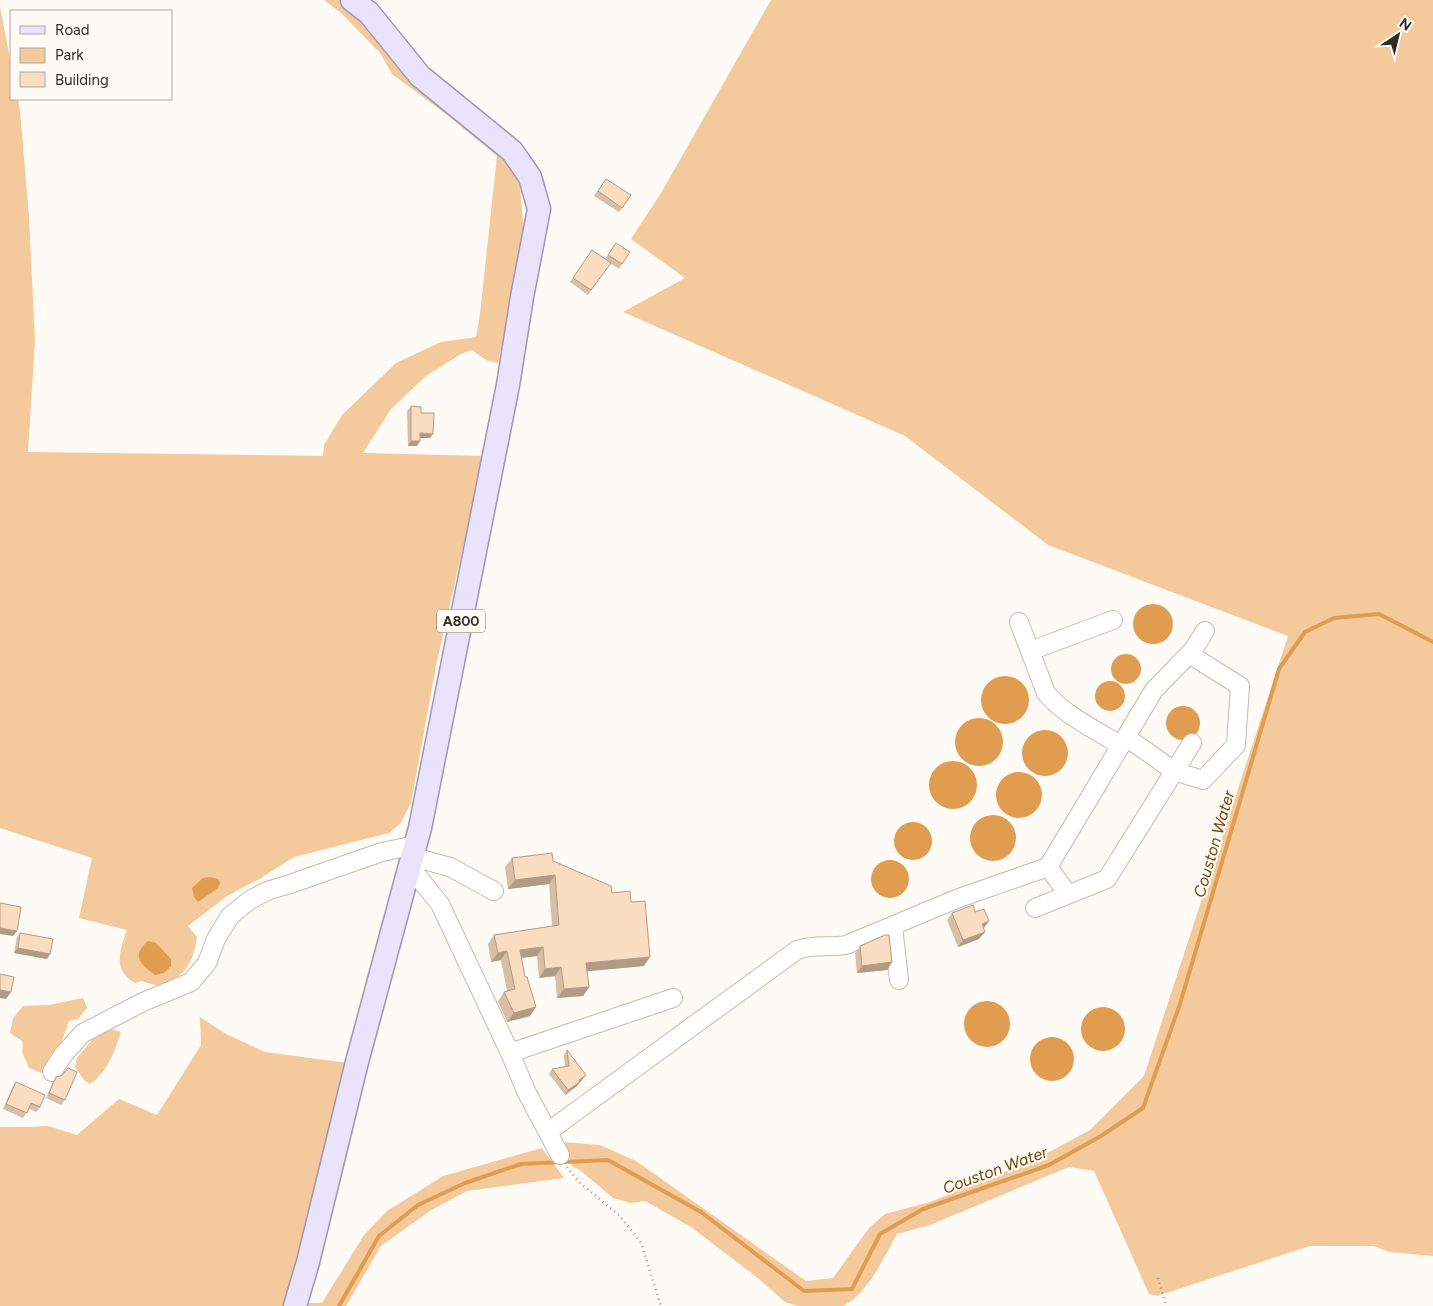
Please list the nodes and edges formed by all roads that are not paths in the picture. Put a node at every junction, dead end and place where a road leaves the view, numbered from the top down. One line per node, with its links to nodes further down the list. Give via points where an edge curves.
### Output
1 (352, 0): 10 (main road, A800, via 369,13 420,76 512,151 530,177 538,209 508,385)
2 (1113, 620): 5 (street)
3 (1019, 622): 5 (street)
4 (1205, 631): 6 (street)
5 (1030, 651): 7 (street, via 1052,701 1066,712)
6 (1189, 654): 7 (street, via 1154,690); 9 (street, via 1240,686 1236,745 1203,780)
7 (1123, 741): 9 (street); 11 (street)
8 (1192, 743): 9 (street)
9 (1174, 771): 13 (street, via 1107,878)
10 (413, 856): 12 (street, via 450,867); 18 (street, via 440,904); 19 (street, via 382,852 267,891 250,900 230,916 207,963 191,982 144,1002 84,1034 63,1055); 22 (main road, A800)
11 (1048, 867): 13 (street); 15 (street)
12 (494, 891)
13 (1068, 894): 14 (street)
14 (1035, 908)
15 (892, 926): 16 (street); 20 (street, via 846,945 797,950)
16 (899, 980)
17 (673, 998): 18 (street)
18 (510, 1053): 20 (street, via 527,1093)
19 (52, 1072)
20 (549, 1131): 21 (street)
21 (560, 1155)
22 (295, 1306)

